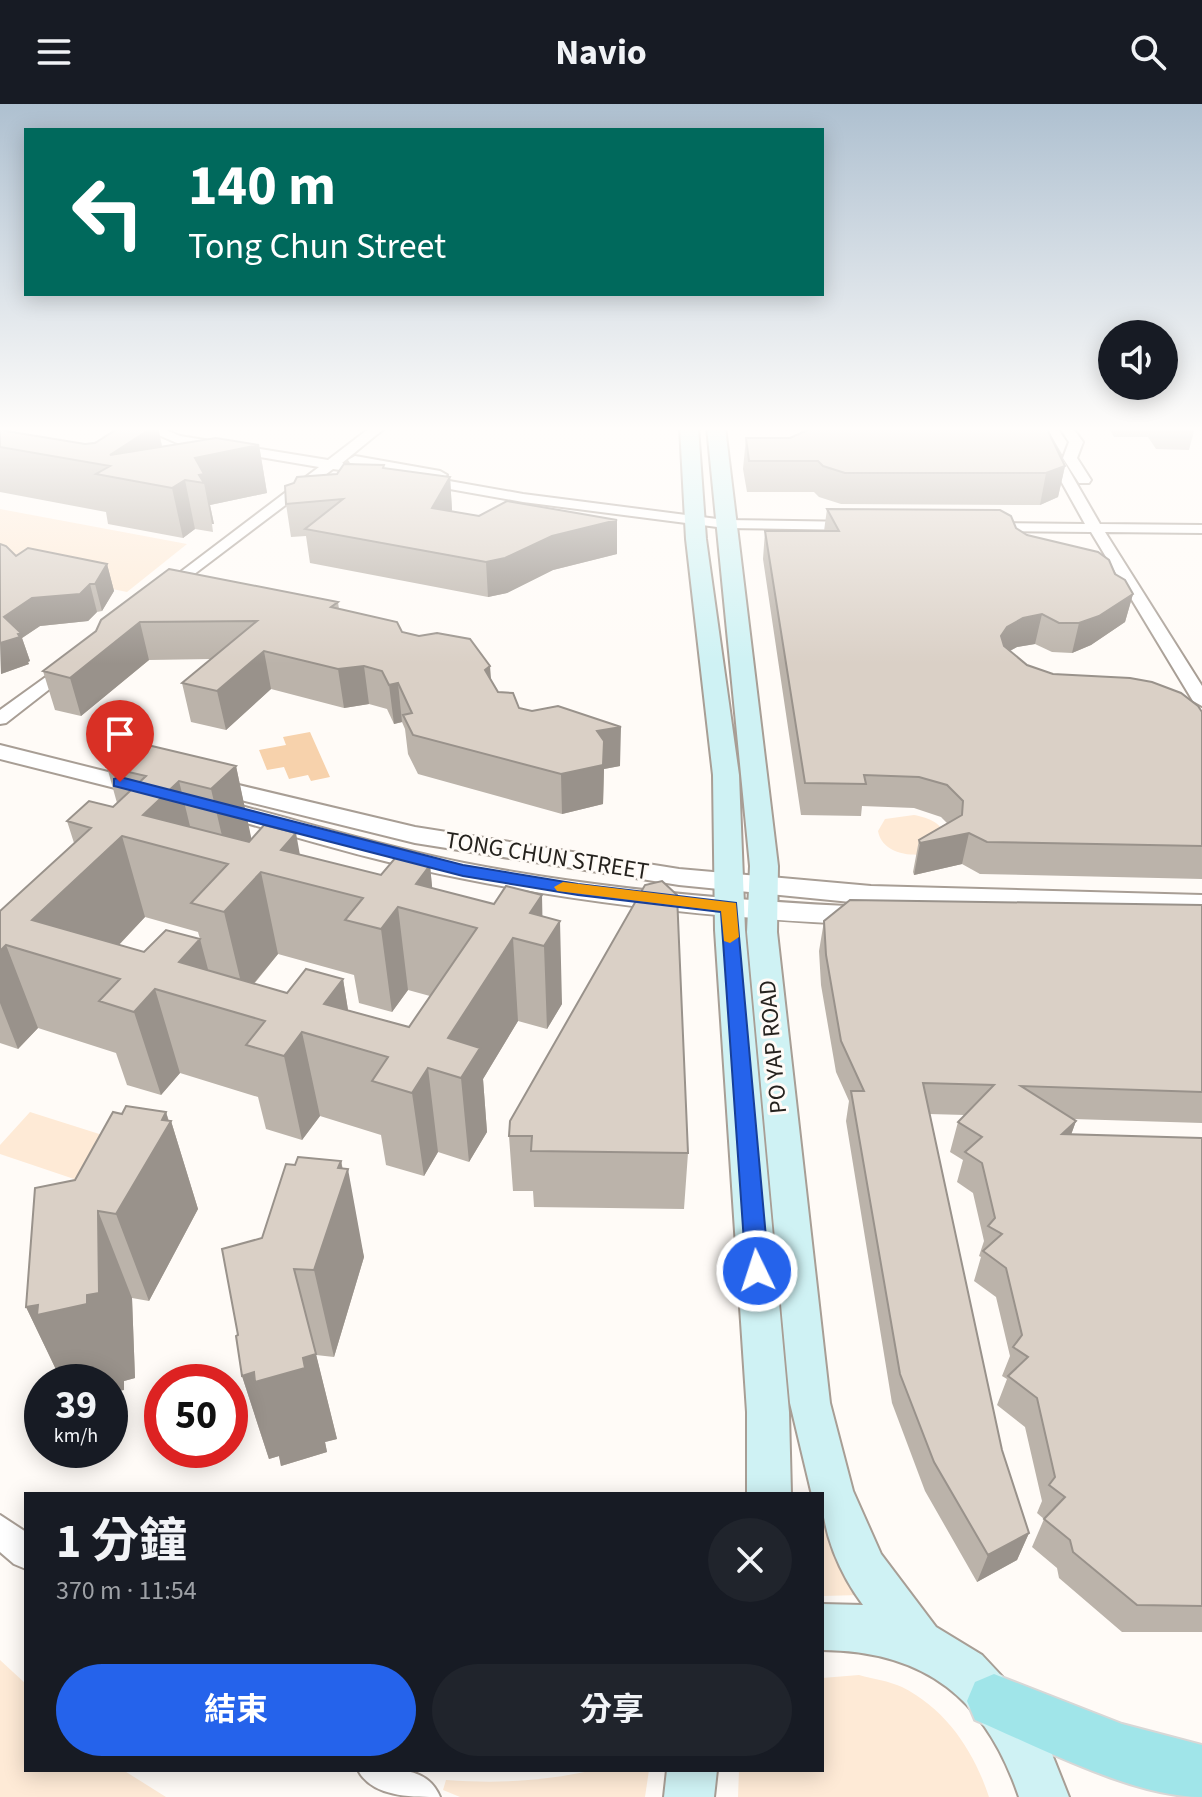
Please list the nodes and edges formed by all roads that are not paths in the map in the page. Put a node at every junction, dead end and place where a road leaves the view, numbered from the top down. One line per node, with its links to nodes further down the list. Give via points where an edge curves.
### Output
1 (278, 506): 15 (street)
2 (600, 506): 6 (street)
3 (694, 506): 6 (main road, PO YAP ROAD)
4 (723, 506): 8 (main road, PO YAP ROAD)
5 (1084, 506): 11 (street)
6 (695, 516): 8 (street); 25 (main road, PO YAP ROAD, via 726,775 730,854)
7 (1202, 518): 12 (street)
8 (724, 519): 9 (street); 25 (main road, PO YAP ROAD)
9 (872, 520)
10 (971, 522): 11 (street)
11 (1094, 523): 12 (street); 14 (street)
12 (1112, 523): 13 (street); 14 (street, via 1121,544)
13 (1202, 529)
14 (1119, 562): 17 (street)
15 (158, 597)
16 (78, 659): 18 (street)
17 (1202, 701)
18 (0, 719)
19 (0, 732): 21 (street)
20 (0, 752): 22 (street, TONG CHUN STREET)
21 (161, 773)
22 (185, 792): 23 (street, TONG CHUN STREET); 24 (street, TONG CHUN STREET)
23 (504, 850): 24 (street, via 483,854); 25 (street, TONG CHUN STREET)
24 (463, 871): 25 (street, TONG CHUN STREET, via 578,890)
25 (746, 896): 26 (street, TONG CHUN STREET); 27 (street, TONG CHUN STREET, via 978,920); 28 (main road, PO YAP ROAD); 32 (main road, PO YAP ROAD, via 762,932 810,1403 832,1491 865,1570)
26 (1202, 904)
27 (1202, 924)
28 (769, 1492)
29 (0, 1531): 30 (street)
30 (24, 1551)
31 (824, 1627): 32 (main road, PO YAP ROAD, via 886,1630)
32 (918, 1641): 33 (main road, PO YAP ROAD, via 971,1677)
33 (994, 1701): 36 (main road, via 1107,1746); 39 (main road, PO YAP ROAD, via 1024,1746)
34 (379, 1772): 37 (street)
35 (692, 1772): 38 (main road)
36 (1202, 1773)
37 (422, 1797)
38 (689, 1797)
39 (1044, 1797)

